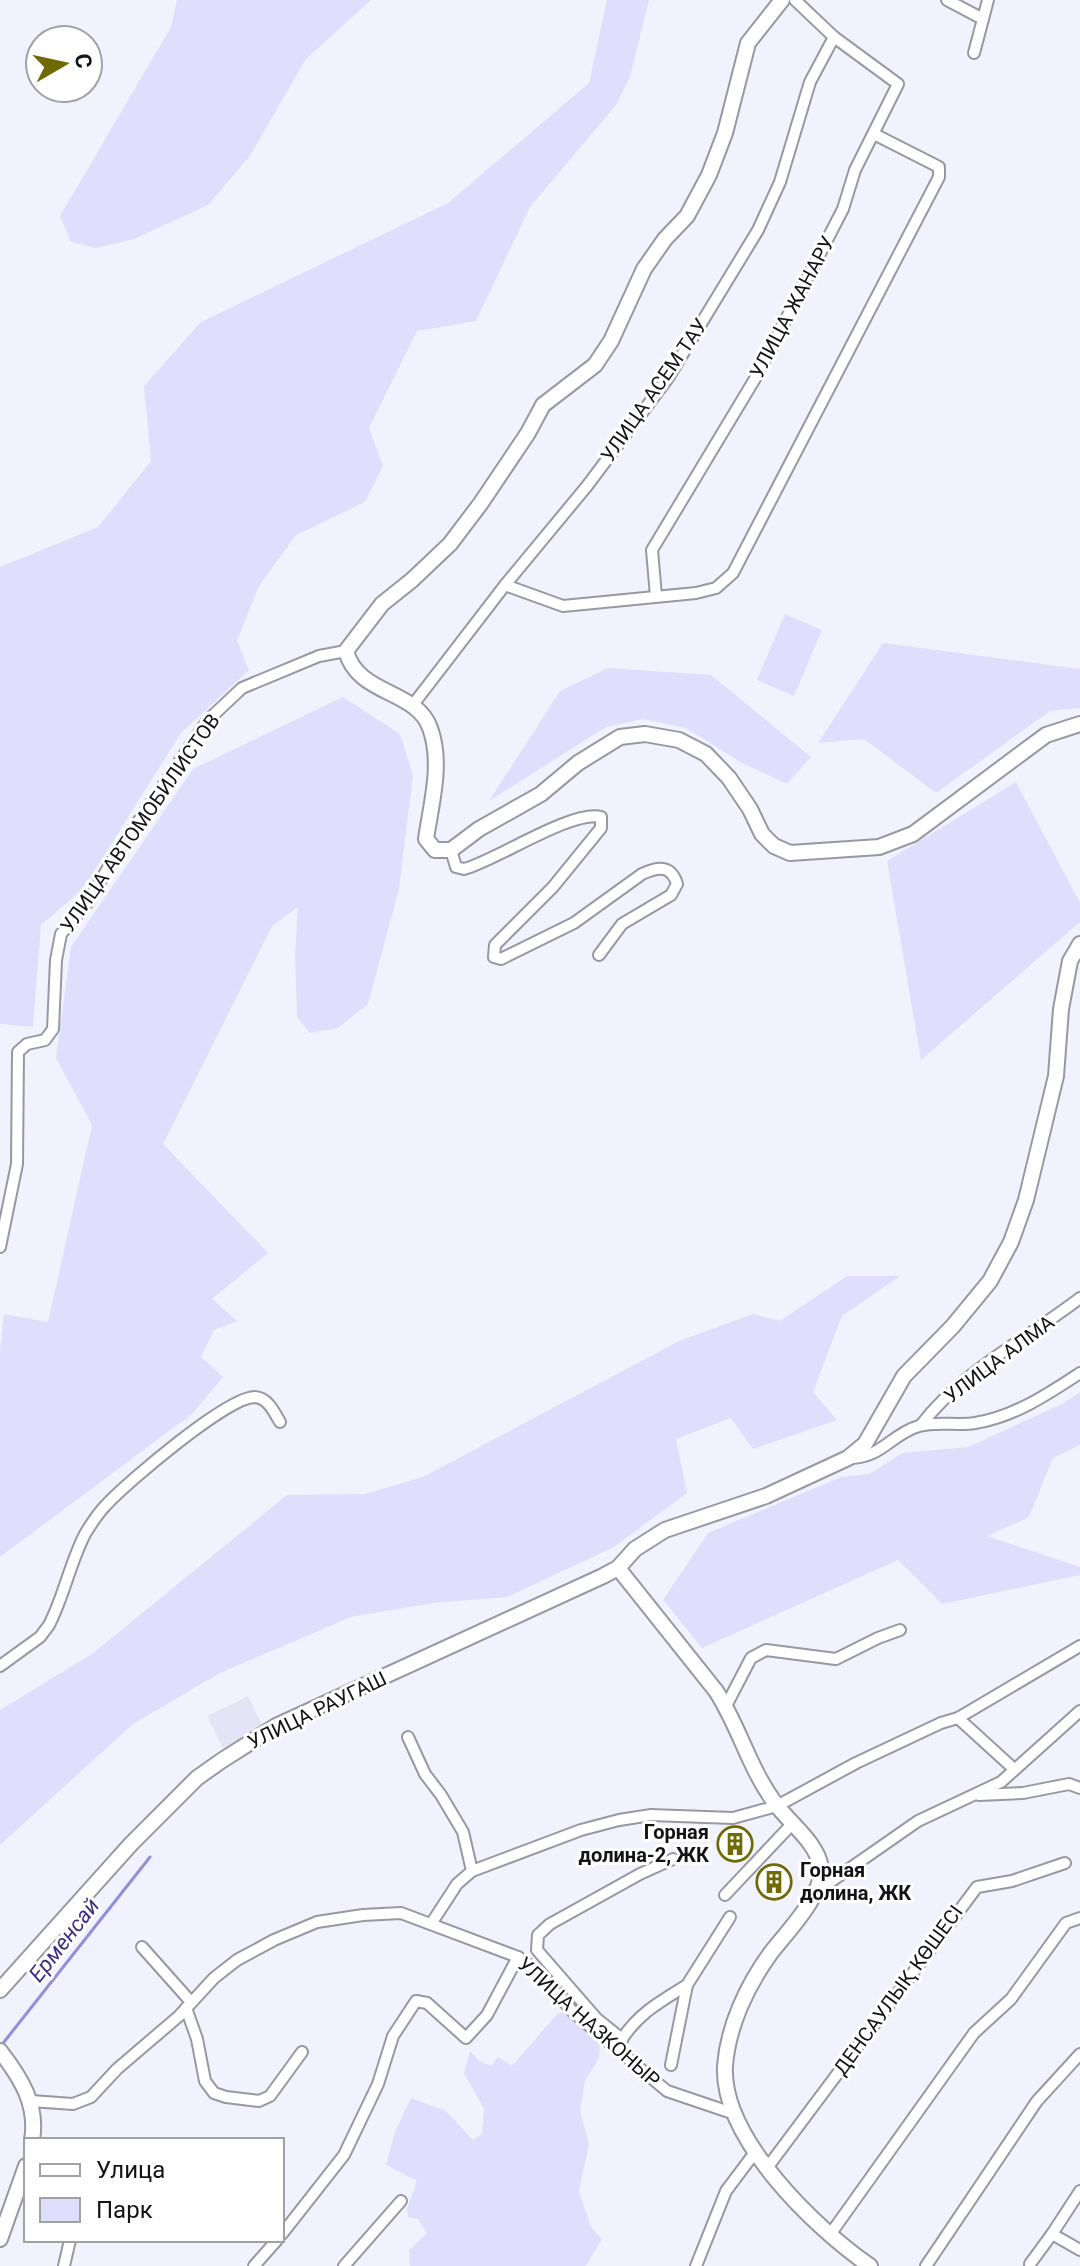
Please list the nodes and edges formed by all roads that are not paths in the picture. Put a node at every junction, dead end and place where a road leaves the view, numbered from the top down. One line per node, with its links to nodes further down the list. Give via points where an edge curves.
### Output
1 (782, 0): 11 (street, via 748,43 709,175 687,216 644,269 595,365 543,405 450,544 382,604)
2 (795, 0): 6 (street)
3 (947, 0): 5 (street)
4 (988, 0): 5 (street)
5 (983, 19): 7 (street)
6 (834, 37): 8 (street, УЛИЦА ЖАНАРУ, via 898,84); 9 (street, УЛИЦА АСЕМ ТАУ, via 810,82 780,182 758,230 668,378)
7 (974, 53)
8 (874, 134): 10 (street, УЛИЦА ЖАНАРУ, via 843,209 756,377 652,550); 10 (street, via 939,167 939,177 733,573 716,588)
9 (505, 585): 10 (street, via 563,606); 12 (street, УЛИЦА АСЕМ ТАУ)
10 (656, 596)
11 (346, 651): 12 (street, via 358,676); 17 (street, УЛИЦА АВТОМОБИЛИСТОВ, via 319,656 242,688 208,720 89,901 61,934 53,1029 45,1040 18,1052 17,1164)
12 (412, 706): 14 (street, via 430,728 436,767 426,839 435,850)
13 (1080, 724): 14 (street, via 1046,735 913,834 879,847 790,853 774,846 729,778 706,754 679,740 645,734 620,737)
14 (451, 850): 16 (street, via 456,867 464,869 539,834 582,818 601,817 601,828 493,952 501,959 574,923 642,874 666,868 677,884 671,895 622,924)
15 (1080, 944): 22 (street, via 1070,961 1056,1076 1026,1200 1004,1257 953,1326 904,1376 865,1444)
16 (599, 955)
17 (0, 1247)
18 (1080, 1298): 21 (street, УЛИЦА АЛМА, via 960,1385)
19 (1080, 1373): 21 (street, via 1006,1416)
20 (280, 1422): 26 (street, via 262,1399 241,1401 128,1483 86,1533 49,1625)
21 (921, 1425): 22 (street, via 864,1459)
22 (848, 1458): 23 (street, УЛИЦА РАУГАШ, via 766,1496 665,1530 635,1549)
23 (618, 1568): 27 (street); 47 (street, УЛИЦА РАУГАШ, via 239,1748 165,1809)
24 (900, 1630): 27 (street, via 836,1659 766,1650 751,1658)
25 (1080, 1646): 29 (street)
26 (0, 1666)
27 (726, 1706): 34 (street, via 758,1779)
28 (1080, 1711): 31 (street)
29 (958, 1718): 31 (street); 34 (street, via 856,1763)
30 (408, 1737): 38 (street, via 463,1832)
31 (1014, 1769): 33 (street, via 1001,1782)
32 (1080, 1788): 33 (street, via 1069,1784)
33 (973, 1795): 39 (street, via 918,1821)
34 (777, 1806): 35 (street); 38 (street, via 733,1818 651,1815 619,1820)
35 (792, 1824): 39 (street, via 809,1842 821,1867); 40 (street)
36 (673, 1859): 49 (street, via 538,1935 537,1950)
37 (1065, 1863): 58 (street, ДЕНСАУЛЫҚ КӨШЕСІ, via 977,1887)
38 (472, 1871): 43 (street)
39 (816, 1892): 55 (street, via 753,1980 731,2030 725,2068)
40 (725, 1895)
41 (730, 1917): 46 (street)
42 (1080, 1918): 65 (street, via 1066,1923 1011,1999 974,2033)
43 (431, 1924): 45 (street, УЛИЦА НАЗКОНЫР); 48 (street, УЛИЦА НАЗКОНЫР, via 401,1913 317,1922 237,1960)
44 (142, 1947): 48 (street)
45 (518, 1957): 49 (street, УЛИЦА НАЗКОНЫР, via 574,2013); 63 (street, via 487,2015 466,2038 427,2003 411,2006 393,2036 378,2084 344,2155)
46 (687, 1985): 49 (street, via 642,2013); 53 (street)
47 (0, 1990)
48 (189, 2005): 51 (street, via 205,2081 214,2093 259,2101 270,2096); 54 (street, УЛИЦА НАЗКОНЫР, via 91,2097 73,2104)
49 (621, 2045): 55 (street, УЛИЦА НАЗКОНЫР, via 667,2091)
50 (0, 2051): 54 (street)
51 (302, 2052)
52 (1080, 2054): 75 (street, via 1037,2101)
53 (671, 2065)
54 (31, 2101): 56 (street)
55 (735, 2114): 57 (street)
56 (32, 2138)
57 (756, 2151): 58 (street); 74 (street, via 726,2191)
58 (767, 2168): 65 (street)
59 (24, 2176): 62 (street)
60 (1080, 2191): 64 (street)
61 (401, 2201): 73 (street)
62 (2, 2232)
63 (284, 2232)
64 (1052, 2234): 68 (street); 70 (street)
65 (829, 2236): 69 (street)
66 (70, 2242): 71 (street)
67 (275, 2242): 72 (street)
68 (1080, 2250)
69 (862, 2264)
70 (1030, 2264)
71 (64, 2266)
72 (254, 2266)
73 (344, 2266)
74 (696, 2266)
75 (926, 2266)

